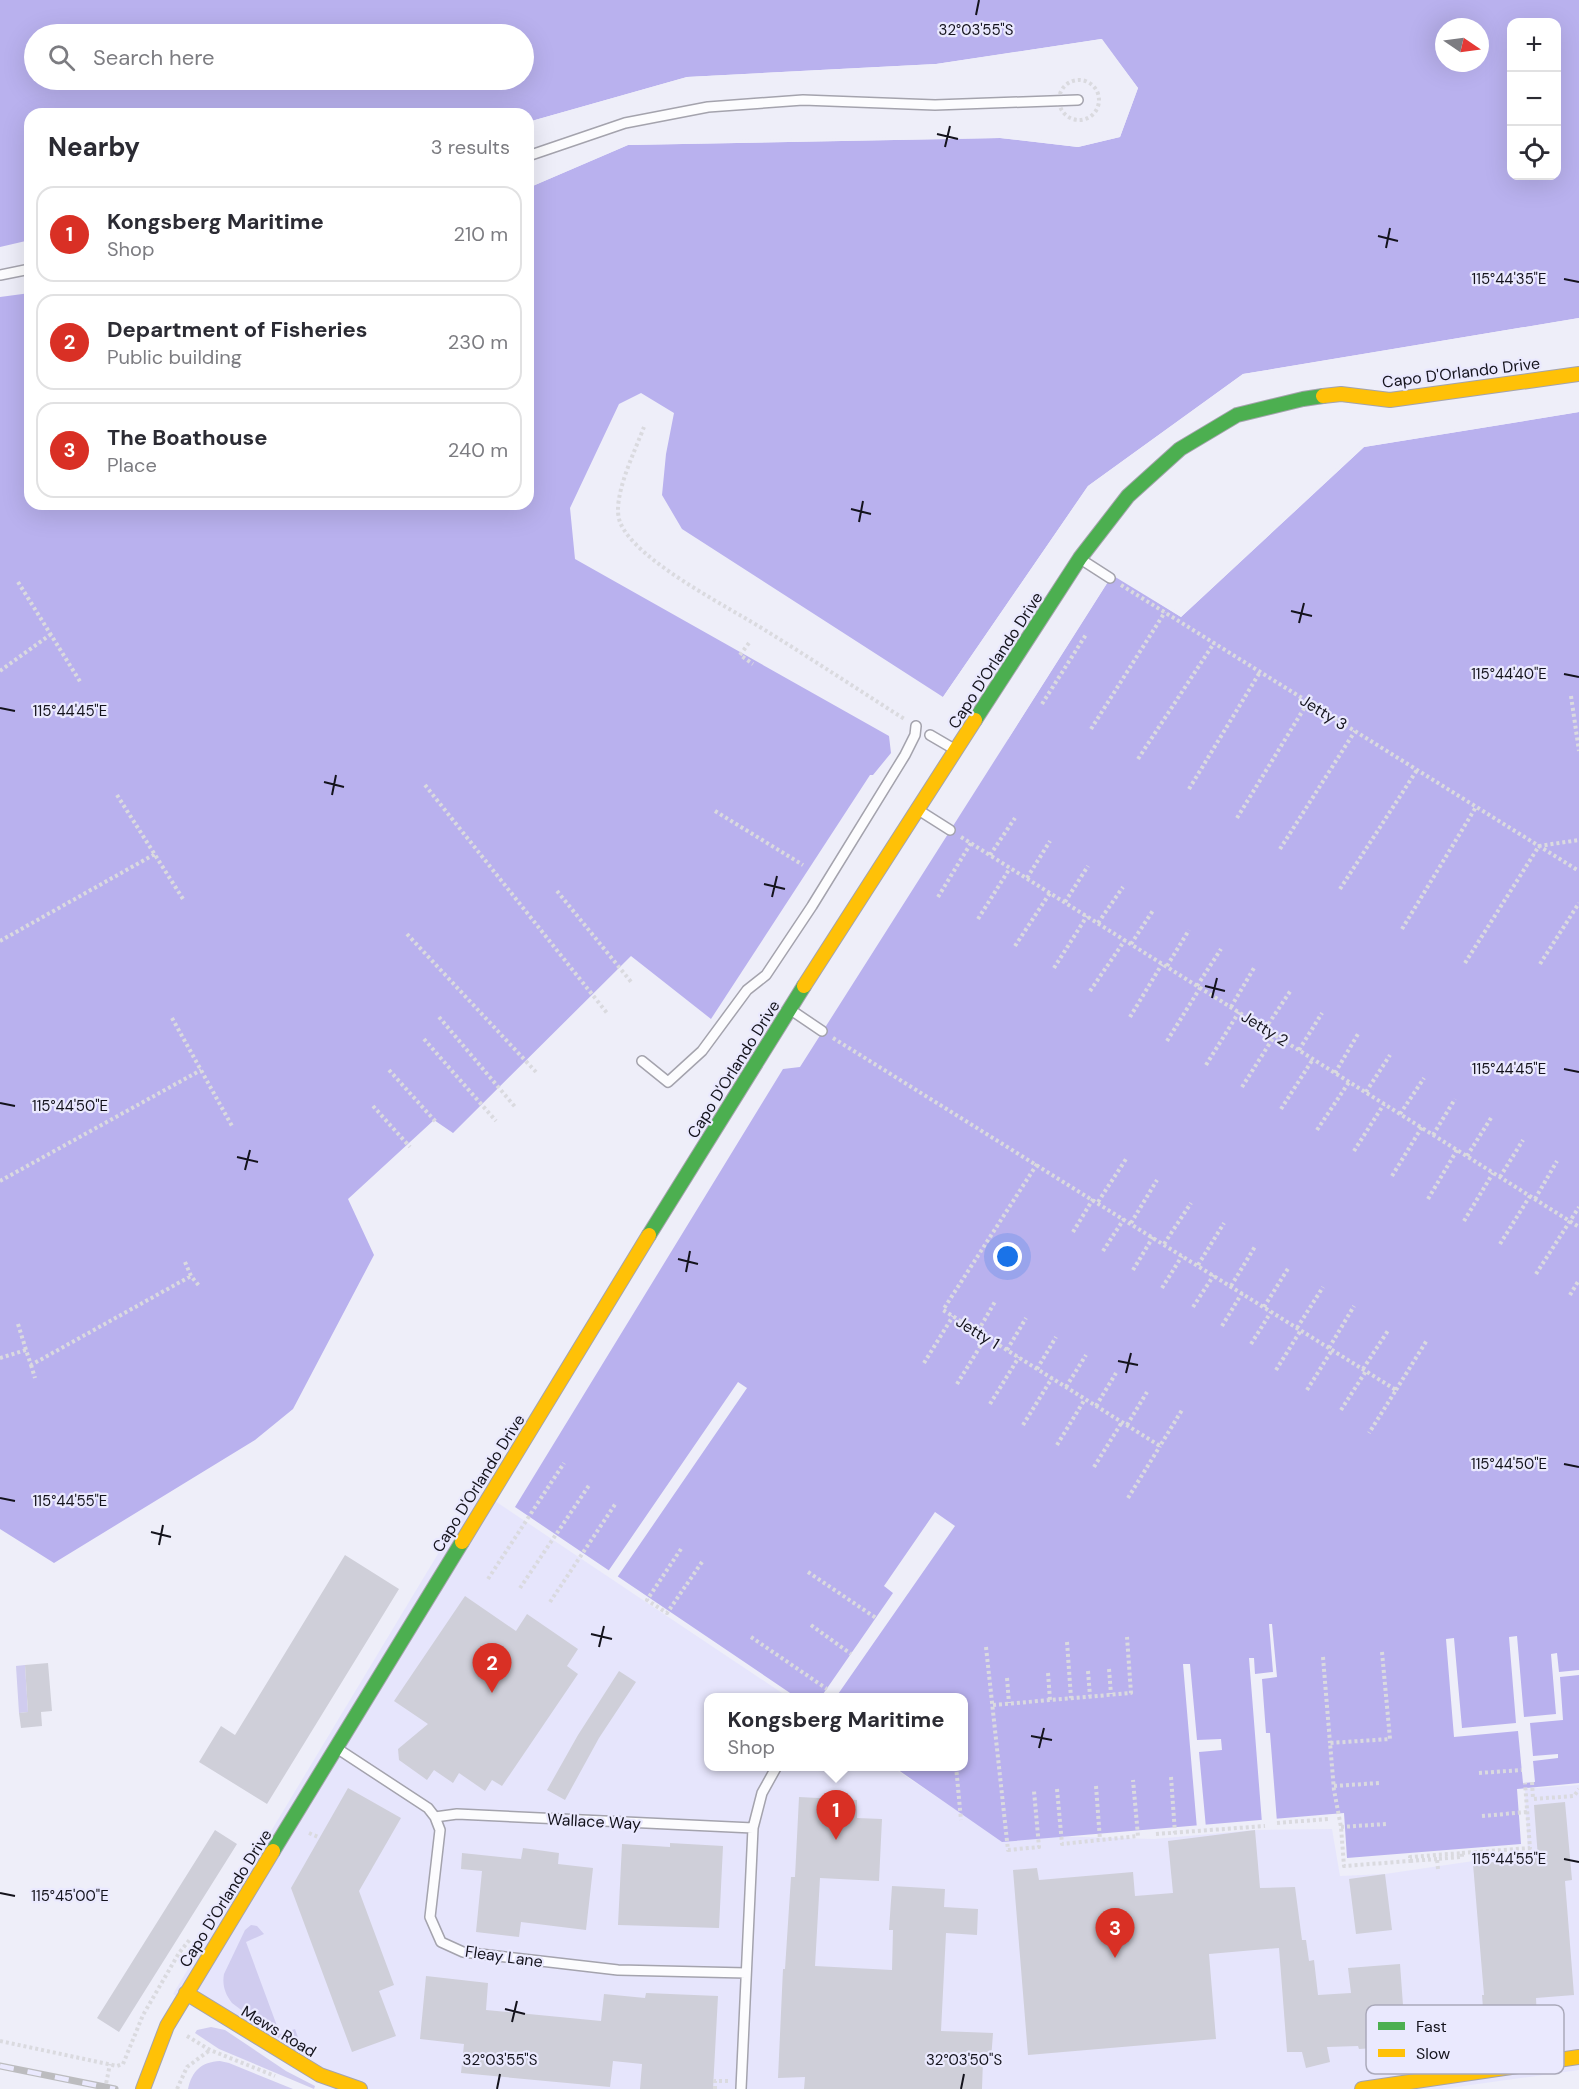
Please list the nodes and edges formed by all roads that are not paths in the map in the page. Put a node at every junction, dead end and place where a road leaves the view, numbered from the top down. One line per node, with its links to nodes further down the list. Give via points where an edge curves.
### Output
1 (1077, 100): 2 (lane, via 935,105 803,100 708,107 626,123)
2 (534, 154)
3 (24, 270): 4 (lane)
4 (0, 275)
5 (1579, 374): 6 (street, Capo D'Orlando Drive, via 1390,400 1341,394 1237,415 1180,449 1128,496)
6 (1080, 558): 7 (lane); 10 (street, Capo D'Orlando Drive)
7 (1110, 578)
8 (916, 726): 15 (lane, via 905,755 766,975 747,990 702,1051 668,1082)
9 (930, 735): 10 (lane)
10 (956, 750): 11 (street, Capo D'Orlando Drive)
11 (918, 810): 12 (lane); 13 (street, Capo D'Orlando Drive)
12 (950, 830)
13 (789, 1009): 14 (lane); 16 (street, Capo D'Orlando Drive)
14 (822, 1031)
15 (642, 1061)
16 (336, 1748): 18 (lane, via 428,1808); 21 (street, Capo D'Orlando Drive)
17 (775, 1771): 19 (lane, via 762,1793)
18 (435, 1817): 19 (lane, Wallace Way, via 457,1814); 20 (lane, Fleay Lane, via 440,1838 430,1917 441,1942 462,1952 618,1970)
19 (753, 1828): 20 (lane)
20 (746, 1973): 25 (lane)
21 (186, 1994): 26 (street, Capo D'Orlando Drive, via 167,2026); 27 (street, Mews Road, via 320,2075)
22 (1579, 2057): 23 (street)
23 (1564, 2059)
24 (1464, 2074): 28 (street)
25 (741, 2085)
26 (143, 2089)
27 (360, 2089)
28 (1362, 2089)

